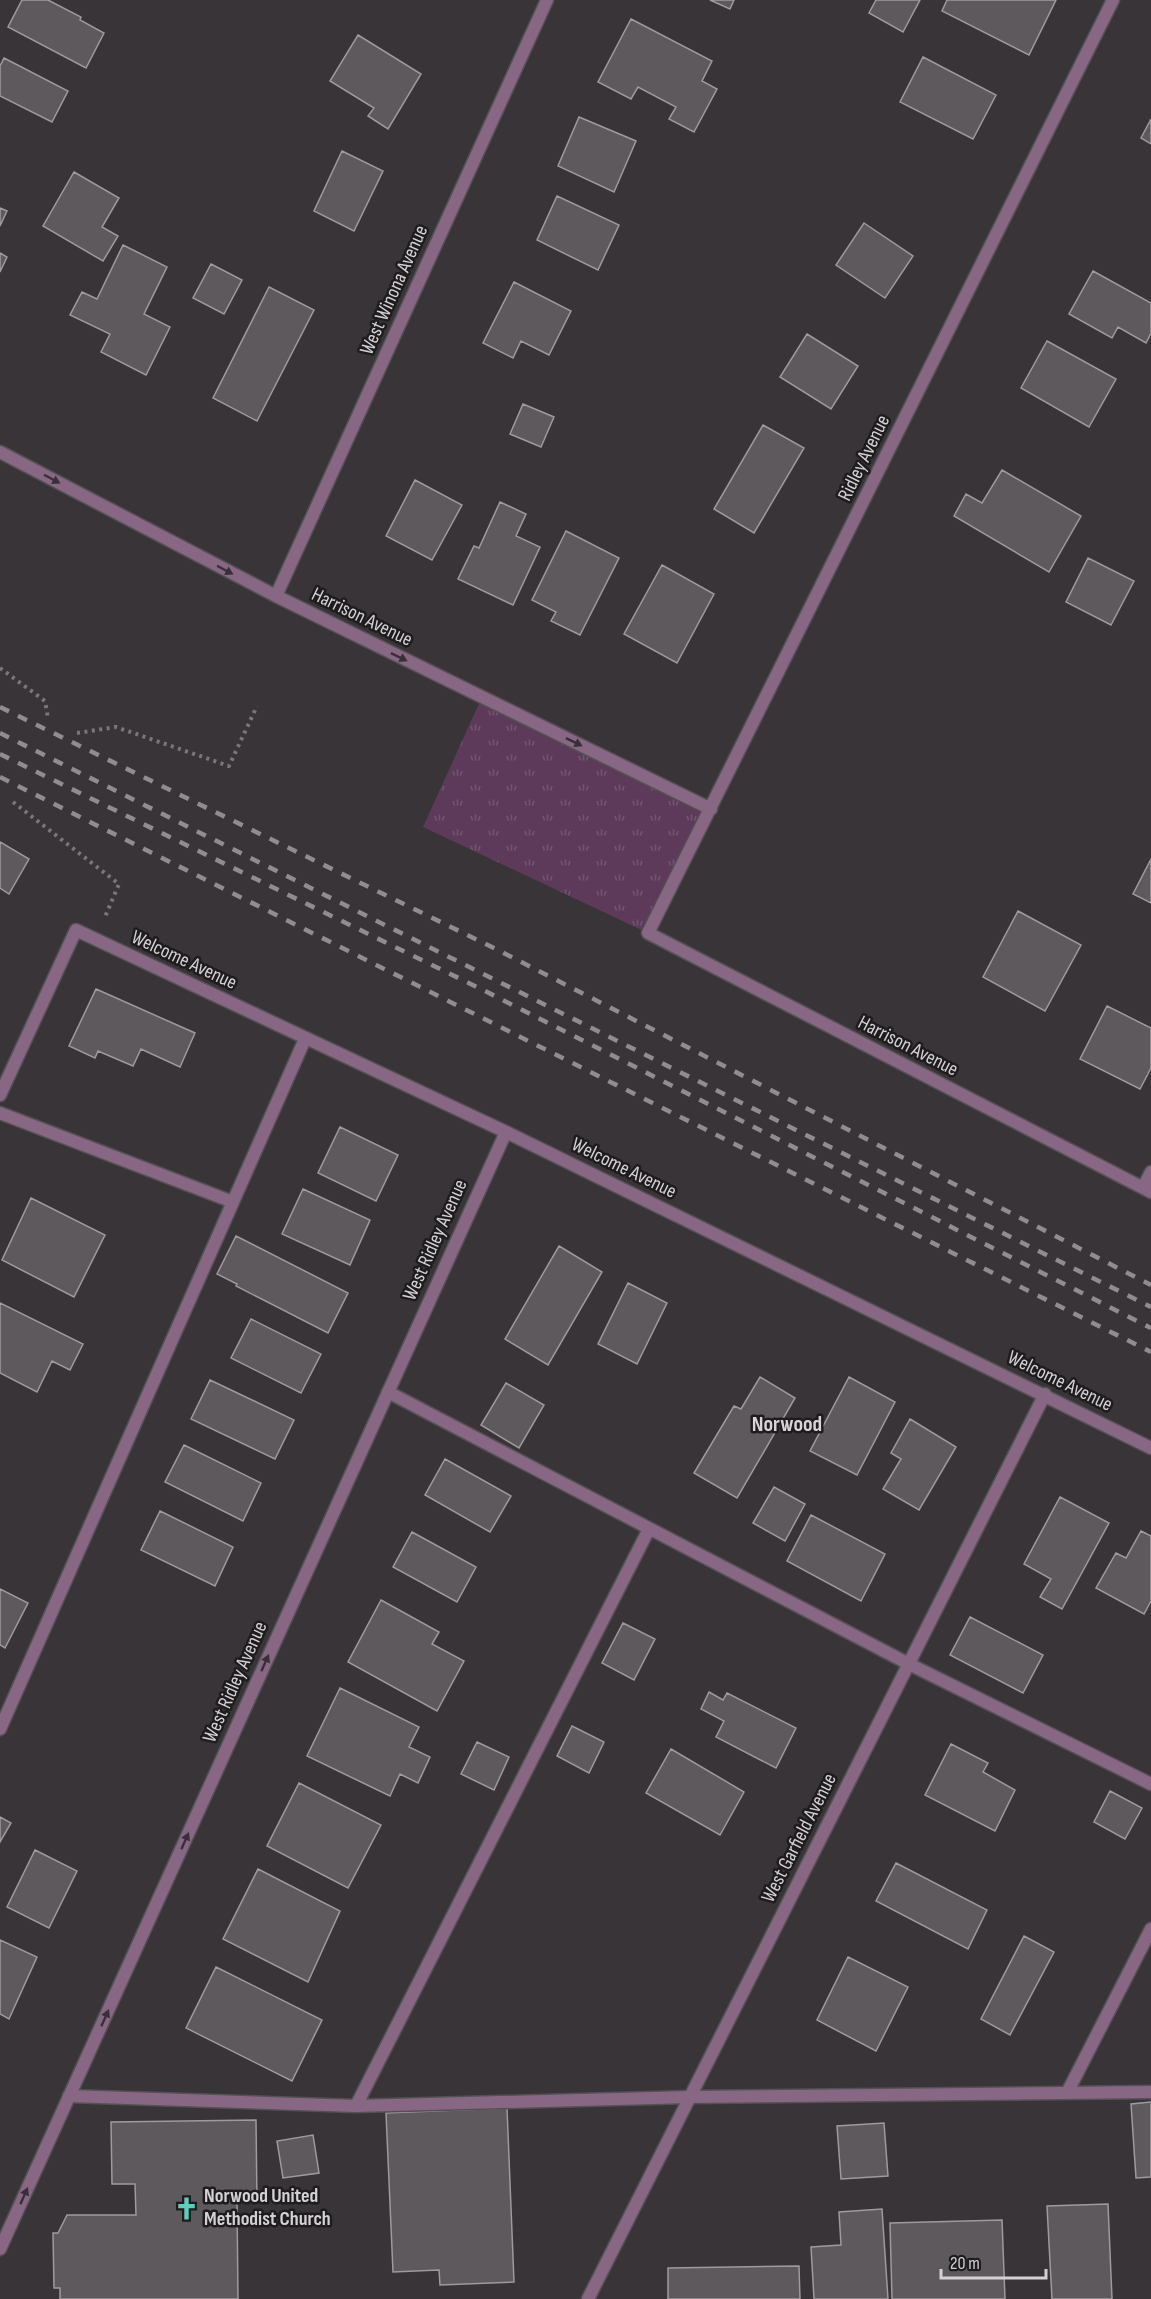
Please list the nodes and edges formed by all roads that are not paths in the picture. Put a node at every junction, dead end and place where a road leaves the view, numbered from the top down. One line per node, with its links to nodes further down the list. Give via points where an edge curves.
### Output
1 (548, 0): 4 (street, West Winona Avenue)
2 (1113, 0): 5 (street, Ridley Avenue)
3 (0, 452): 4 (street, Harrison Avenue, one-way to 4)
4 (276, 596): 5 (street, Harrison Avenue, one-way to 5)
5 (711, 809): 6 (street, Ridley Avenue)
6 (648, 933): 12 (street, Harrison Avenue)
7 (305, 1039): 8 (street, Welcome Avenue, via 76,930); 10 (street, Welcome Avenue); 13 (street)
8 (0, 1095)
9 (0, 1113): 13 (street)
10 (506, 1132): 14 (street, West Ridley Avenue); 15 (street, Welcome Avenue)
11 (1151, 1172): 12 (street)
12 (1147, 1190)
13 (233, 1202): 19 (street)
14 (388, 1392): 17 (street); 24 (street, West Ridley Avenue, one-way to 14)
15 (1045, 1394): 16 (street, Welcome Avenue); 18 (street, West Garfield Avenue)
16 (1151, 1448)
17 (649, 1528): 18 (street); 26 (street)
18 (909, 1664): 20 (street); 25 (street, West Garfield Avenue)
19 (2, 1721)
20 (1151, 1784)
21 (1151, 1929): 23 (street)
22 (1151, 2092): 23 (street)
23 (1067, 2093): 25 (street)
24 (69, 2096): 26 (street); 27 (street, West Ridley Avenue, one-way to 24)
25 (690, 2097): 26 (street); 28 (street, West Garfield Avenue)
26 (356, 2106)
27 (0, 2249)
28 (588, 2299)

